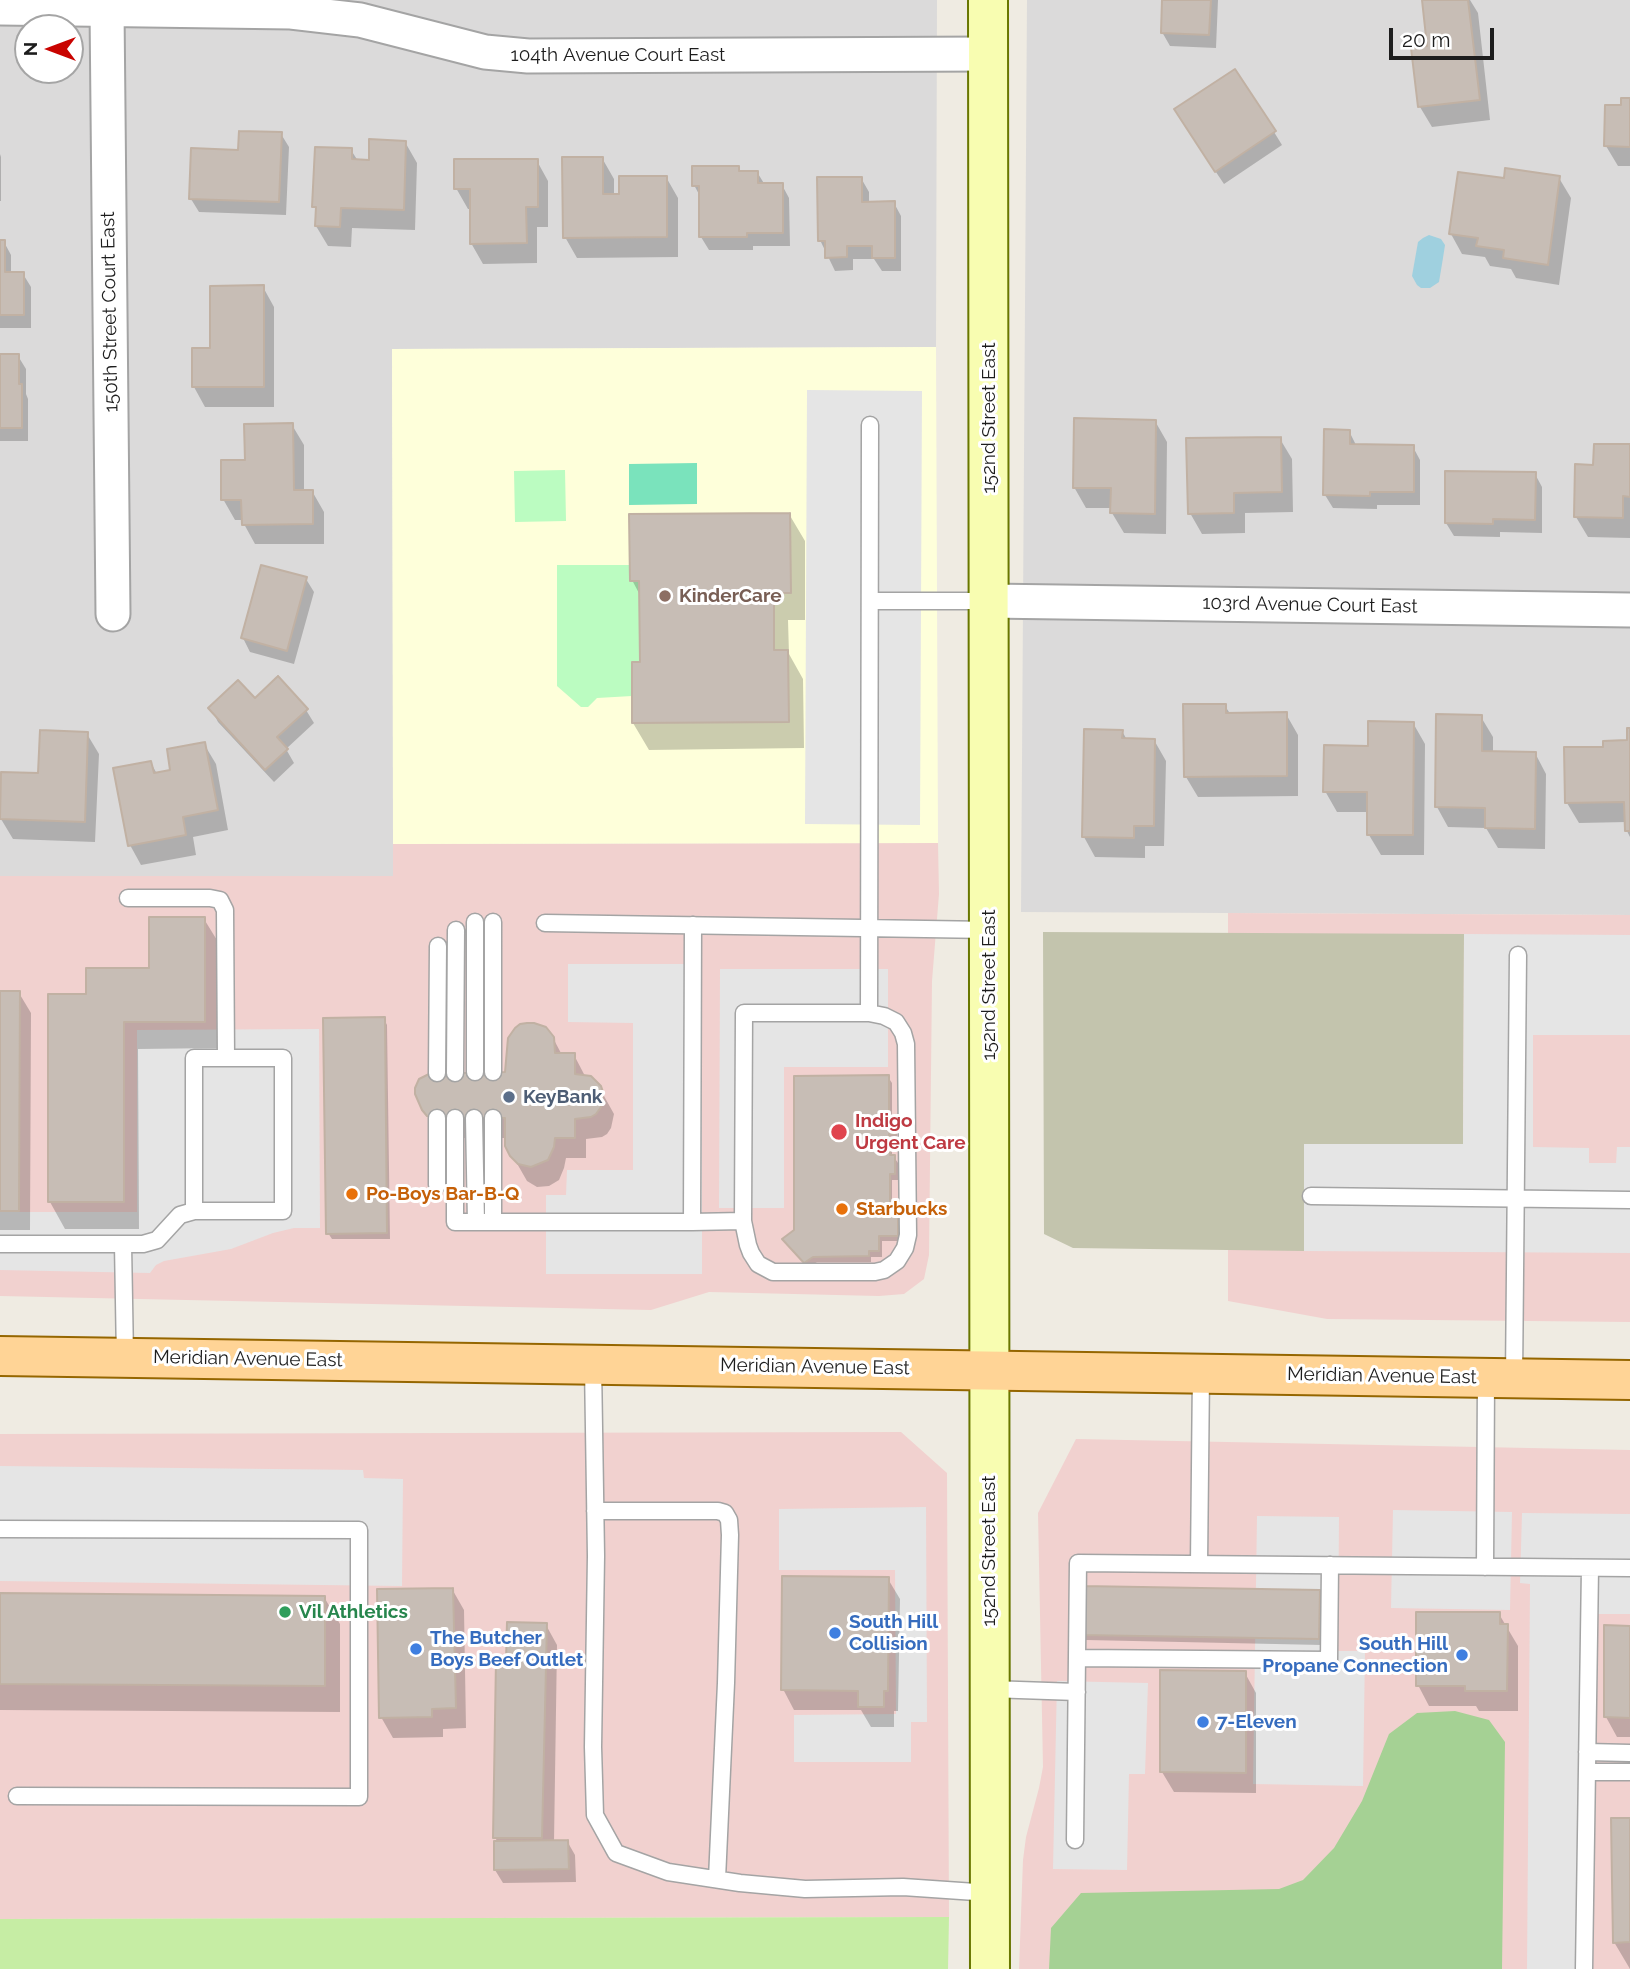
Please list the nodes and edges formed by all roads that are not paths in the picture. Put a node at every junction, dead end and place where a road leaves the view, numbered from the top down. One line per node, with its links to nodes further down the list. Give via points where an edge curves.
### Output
1 (988, 0): 4 (main road, 152nd Street East)
2 (0, 8): 3 (street, 104th Avenue Court East)
3 (107, 9): 4 (street, 104th Avenue Court East, via 291,12 360,20 485,52 528,57); 9 (street, 150th Street Court East)
4 (988, 54): 7 (main road, 152nd Street East)
5 (870, 425): 6 (lane)
6 (870, 601): 7 (lane); 15 (lane)
7 (989, 601): 8 (street, 103rd Avenue Court East); 17 (main road, 152nd Street East)
8 (1630, 610)
9 (113, 614)
10 (128, 898): 21 (lane, via 220,900 225,910)
11 (475, 922): 22 (lane)
12 (493, 922): 23 (lane)
13 (545, 923): 14 (lane)
14 (693, 925): 15 (lane); 38 (lane)
15 (869, 928): 17 (lane); 20 (lane)
16 (456, 930): 25 (lane)
17 (989, 930): 44 (main road, 152nd Street East)
18 (438, 946): 24 (lane)
19 (1518, 955): 32 (lane)
20 (869, 1013): 35 (lane, via 744,1013); 35 (lane, via 896,1022 906,1044 905,1248 897,1261 875,1272 773,1272 758,1264 751,1253)
21 (226, 1058): 34 (lane, via 194,1058); 34 (lane, via 283,1058 283,1210)
22 (475, 1072)
23 (493, 1072)
24 (437, 1073)
25 (455, 1073)
26 (437, 1118): 30 (lane)
27 (455, 1118): 36 (lane, via 455,1222)
28 (474, 1118): 36 (lane)
29 (493, 1118): 37 (lane)
30 (437, 1185)
31 (1311, 1196): 32 (lane)
32 (1515, 1199): 33 (lane); 46 (lane)
33 (1630, 1200)
34 (194, 1210): 40 (lane, via 180,1215 157,1240)
35 (743, 1221): 38 (lane)
36 (475, 1222): 37 (lane)
37 (493, 1222): 38 (lane)
38 (692, 1222)
39 (0, 1244): 40 (lane)
40 (123, 1244): 42 (lane)
41 (0, 1356): 42 (main road, Meridian Avenue East)
42 (125, 1358): 43 (main road, Meridian Avenue East)
43 (593, 1364): 44 (main road, Meridian Avenue East); 48 (lane)
44 (989, 1370): 45 (main road, Meridian Avenue East); 56 (main road, 152nd Street East)
45 (1200, 1373): 46 (main road, Meridian Avenue East); 50 (lane)
46 (1500, 1378): 47 (main road, Meridian Avenue East); 52 (lane)
47 (1630, 1380)
48 (595, 1511): 64 (lane, via 595,1815 616,1853 668,1872); 64 (lane, via 718,1511 729,1520)
49 (0, 1529): 62 (lane, via 359,1530 359,1797)
50 (1199, 1564): 51 (lane); 55 (lane, via 1078,1563)
51 (1330, 1565): 52 (lane); 55 (lane, via 1329,1660)
52 (1485, 1567): 53 (lane)
53 (1590, 1568): 54 (lane); 58 (lane)
54 (1630, 1568)
55 (1077, 1658): 57 (lane)
56 (990, 1689): 57 (lane); 65 (main road, 152nd Street East)
57 (1077, 1692): 63 (lane)
58 (1587, 1752): 59 (lane); 60 (lane)
59 (1630, 1753)
60 (1587, 1772): 61 (lane); 67 (lane)
61 (1630, 1772)
62 (17, 1796)
63 (1075, 1840)
64 (717, 1879): 65 (lane, via 805,1889 903,1886)
65 (990, 1893): 66 (main road, 152nd Street East)
66 (990, 1969)
67 (1584, 1969)

